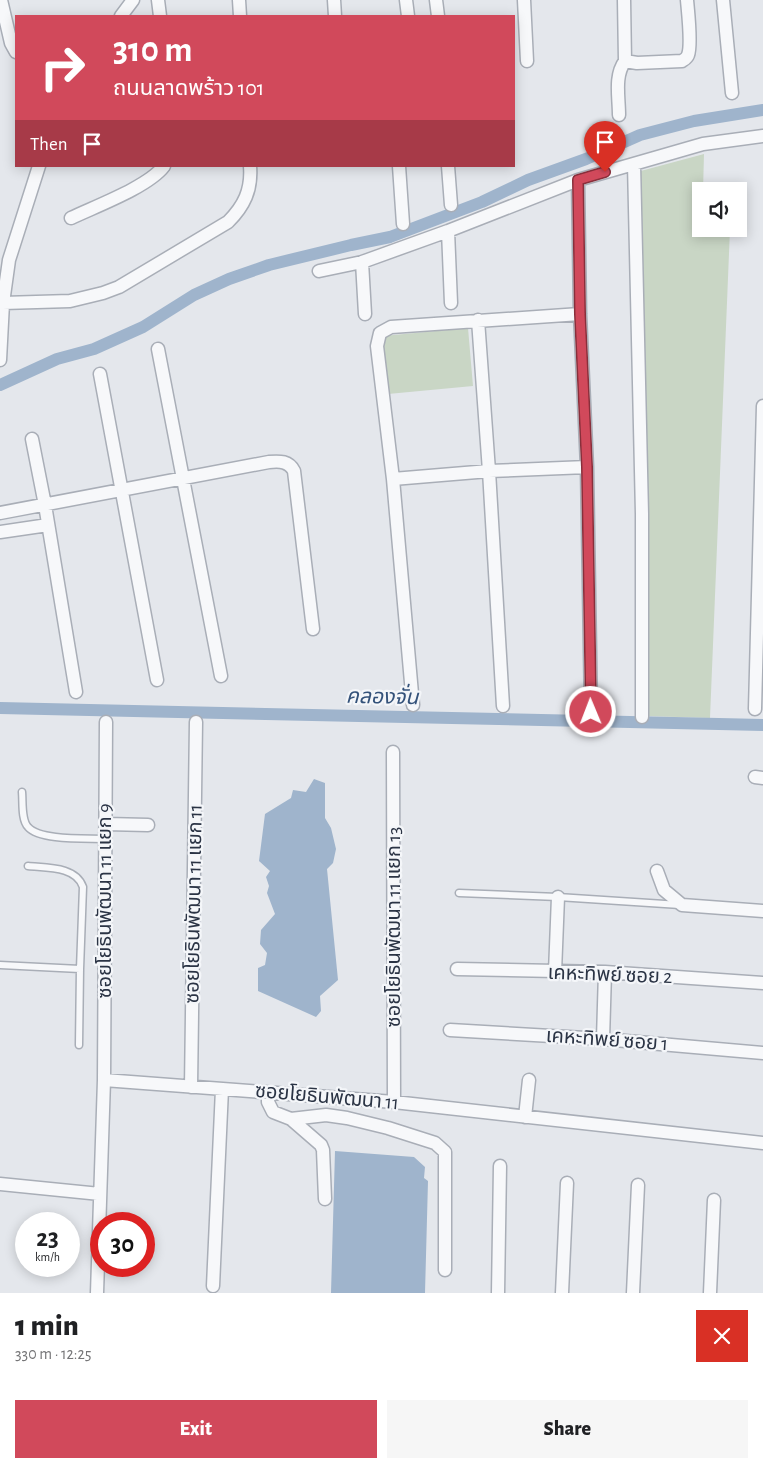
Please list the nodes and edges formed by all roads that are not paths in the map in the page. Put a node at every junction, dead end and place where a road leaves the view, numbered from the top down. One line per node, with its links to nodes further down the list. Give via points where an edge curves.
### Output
1 (1, 0): 18 (street)
2 (133, 0): 12 (street)
3 (158, 0): 13 (street)
4 (239, 0): 14 (street)
5 (334, 0): 15 (street)
6 (406, 0): 16 (street)
7 (436, 0): 17 (street)
8 (524, 0): 19 (street)
9 (624, 0): 20 (street)
10 (687, 0): 20 (street, via 689,47 685,59)
11 (723, 0): 21 (street)
12 (122, 15)
13 (160, 15)
14 (240, 15)
15 (335, 15)
16 (408, 15)
17 (438, 15)
18 (15, 50)
19 (527, 61)
20 (625, 61): 22 (street, via 618,79)
21 (732, 92)
22 (619, 115)
23 (763, 136): 24 (street, via 703,144)
24 (634, 164): 30 (street); 66 (street, via 642,514)
25 (39, 167): 35 (street)
26 (163, 167): 32 (street, via 147,182)
27 (250, 167): 38 (street, via 247,196 228,222 119,287 70,301)
28 (398, 167): 33 (street)
29 (448, 167): 31 (street)
30 (578, 180): 34 (street); 41 (street)
31 (451, 204)
32 (71, 218)
33 (403, 224)
34 (448, 231): 36 (street); 39 (street)
35 (5, 256): 38 (street)
36 (362, 262): 37 (street); 40 (street)
37 (320, 271)
38 (3, 303): 44 (street)
39 (451, 303)
40 (365, 314)
41 (580, 314): 42 (street); 48 (street)
42 (478, 320): 49 (street); 51 (street, via 391,327 380,333 377,346)
43 (158, 350): 50 (street)
44 (0, 360)
45 (100, 374): 52 (street)
46 (763, 406): 57 (street)
47 (32, 439): 53 (street)
48 (587, 467): 49 (street); 65 (street)
49 (489, 471): 51 (street); 63 (street)
50 (183, 478): 52 (street); 58 (street, via 269,462 292,466); 59 (street)
51 (393, 479): 62 (street)
52 (122, 491): 53 (street); 60 (street)
53 (45, 505): 54 (street); 55 (street)
54 (0, 513)
55 (48, 525): 56 (street); 61 (street)
56 (0, 532)
57 (761, 589): 64 (street)
58 (313, 629)
59 (221, 676)
60 (157, 680)
61 (76, 692)
62 (413, 705)
63 (503, 706)
64 (755, 709)
65 (591, 712)
66 (642, 717)
67 (106, 722): 71 (street, ซอยโยธินพัฒนา 11 แยก 9)
68 (196, 722): 92 (street, ซอยโยธินพัฒนา 11 แยก 11)
69 (394, 752): 95 (street, ซอยโยธินพัฒนา 11 แยก 13)
70 (22, 792): 73 (lane, via 25,822 35,832 47,836)
71 (106, 824): 72 (street); 73 (street, ซอยโยธินพัฒนา 11 แยก 9)
72 (148, 825)
73 (106, 839): 90 (street, ซอยโยธินพัฒนา 11 แยก 9)
74 (28, 866): 81 (lane, via 74,873 81,879)
75 (657, 870): 78 (street, via 664,890)
76 (459, 893): 77 (lane)
77 (558, 897): 78 (lane); 83 (street)
78 (682, 905): 79 (street)
79 (763, 911)
80 (0, 965): 81 (lane)
81 (80, 969): 88 (lane)
82 (457, 969): 83 (street, เคหะทิพย์ ซอย 2)
83 (555, 972): 84 (street, เคหะทิพย์ ซอย 2)
84 (605, 972): 85 (street, เคหะทิพย์ ซอย 2); 87 (street)
85 (763, 983)
86 (450, 1030): 87 (street, เคหะทิพย์ ซอย 1)
87 (603, 1039): 89 (street, เคหะทิพย์ ซอย 1)
88 (79, 1045)
89 (763, 1053)
90 (104, 1080): 92 (street, ซอยโยธินพัฒนา 11); 103 (street)
91 (529, 1080): 96 (street)
92 (191, 1087): 93 (street, ซอยโยธินพัฒนา 11)
93 (222, 1089): 94 (street, ซอยโยธินพัฒนา 11); 107 (street)
94 (268, 1093): 95 (street, ซอยโยธินพัฒนา 11); 97 (street, via 270,1108)
95 (394, 1102): 96 (street, ซอยโยธินพัฒนา 11)
96 (525, 1117): 98 (street, ซอยโยธินพัฒนา 11)
97 (291, 1119): 104 (street, via 321,1145); 106 (street, via 326,1115 347,1118 435,1143 445,1152)
98 (763, 1143)
99 (500, 1166): 109 (street)
100 (567, 1183): 110 (street)
101 (0, 1184): 103 (street)
102 (638, 1185): 111 (street)
103 (100, 1194): 108 (street)
104 (324, 1199)
105 (714, 1200): 112 (street)
106 (445, 1270)
107 (212, 1286)
108 (98, 1293)
109 (498, 1293)
110 (562, 1293)
111 (633, 1293)
112 (710, 1293)

